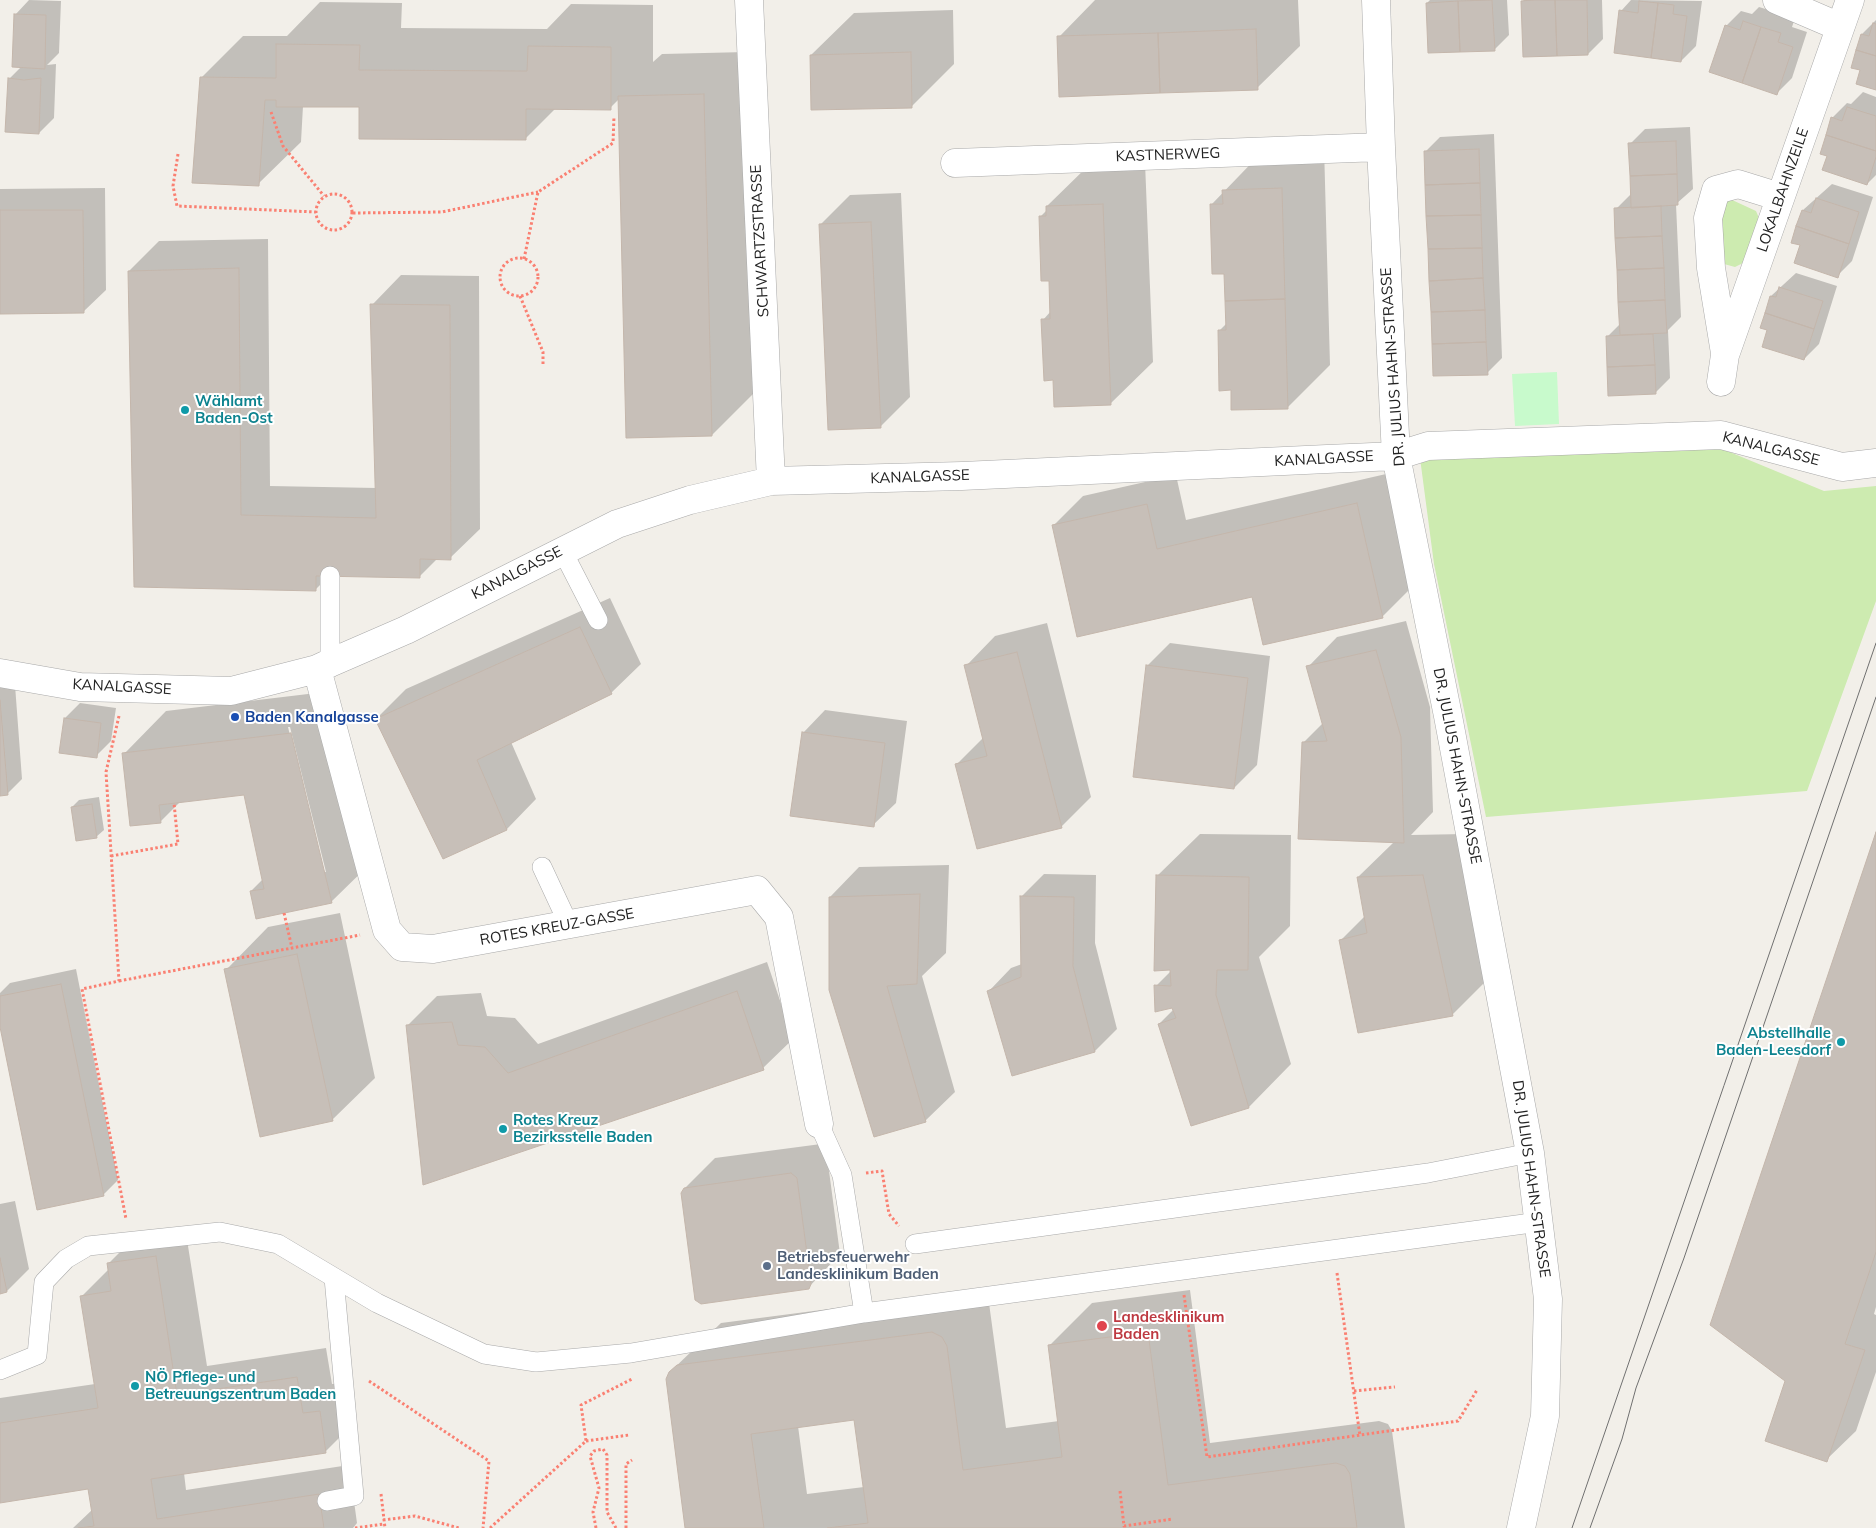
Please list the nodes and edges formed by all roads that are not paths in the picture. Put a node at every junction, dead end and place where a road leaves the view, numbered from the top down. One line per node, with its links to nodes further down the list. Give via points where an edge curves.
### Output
1 (749, 0): 13 (street, SCHWARTZSTRASSE)
2 (1376, 0): 6 (street, DR. JULIUS HAHN-STRASSE)
3 (1778, 0): 5 (street)
4 (1850, 0): 5 (street, LOKALBAHNZEILE)
5 (1840, 27): 8 (street, LOKALBAHNZEILE)
6 (1381, 147): 7 (street, KASTNERWEG); 11 (street, DR. JULIUS HAHN-STRASSE)
7 (955, 164)
8 (1780, 197): 9 (street, LOKALBAHNZEILE); 9 (street, via 1738,184 1716,190 1708,218 1710,258)
9 (1725, 354): 10 (street, LOKALBAHNZEILE)
10 (1721, 382)
11 (1396, 456): 12 (street, KANALGASSE, via 1428,446 1721,435 1842,467); 13 (street, KANALGASSE, via 962,476); 22 (street, DR. JULIUS HAHN-STRASSE)
12 (1876, 463)
13 (772, 481): 14 (street, KANALGASSE, via 690,500 626,521)
14 (562, 550): 16 (lane); 17 (street, KANALGASSE, via 406,630)
15 (330, 576): 17 (lane)
16 (598, 620)
17 (323, 666): 18 (street, KANALGASSE, via 231,691 80,687); 20 (street, ROTES KREUZ-GASSE, via 388,930 402,947 433,949)
18 (0, 672)
19 (542, 867): 20 (lane)
20 (569, 925): 21 (street, ROTES KREUZ-GASSE, via 757,890 779,917)
21 (819, 1124): 26 (lane, via 842,1175)
22 (1530, 1153): 23 (street, DR. JULIUS HAHN-STRASSE); 24 (lane, via 1428,1173)
23 (1539, 1222): 26 (lane); 29 (street, DR. JULIUS HAHN-STRASSE, via 1548,1299 1545,1416)
24 (914, 1244)
25 (334, 1278): 26 (lane, via 377,1303 484,1354 536,1362 631,1353); 27 (lane, via 278,1244 220,1232 88,1246 66,1259 44,1282 36,1355); 28 (lane, via 354,1496)
26 (864, 1313)
27 (0, 1370)
28 (327, 1501)
29 (1521, 1528)

